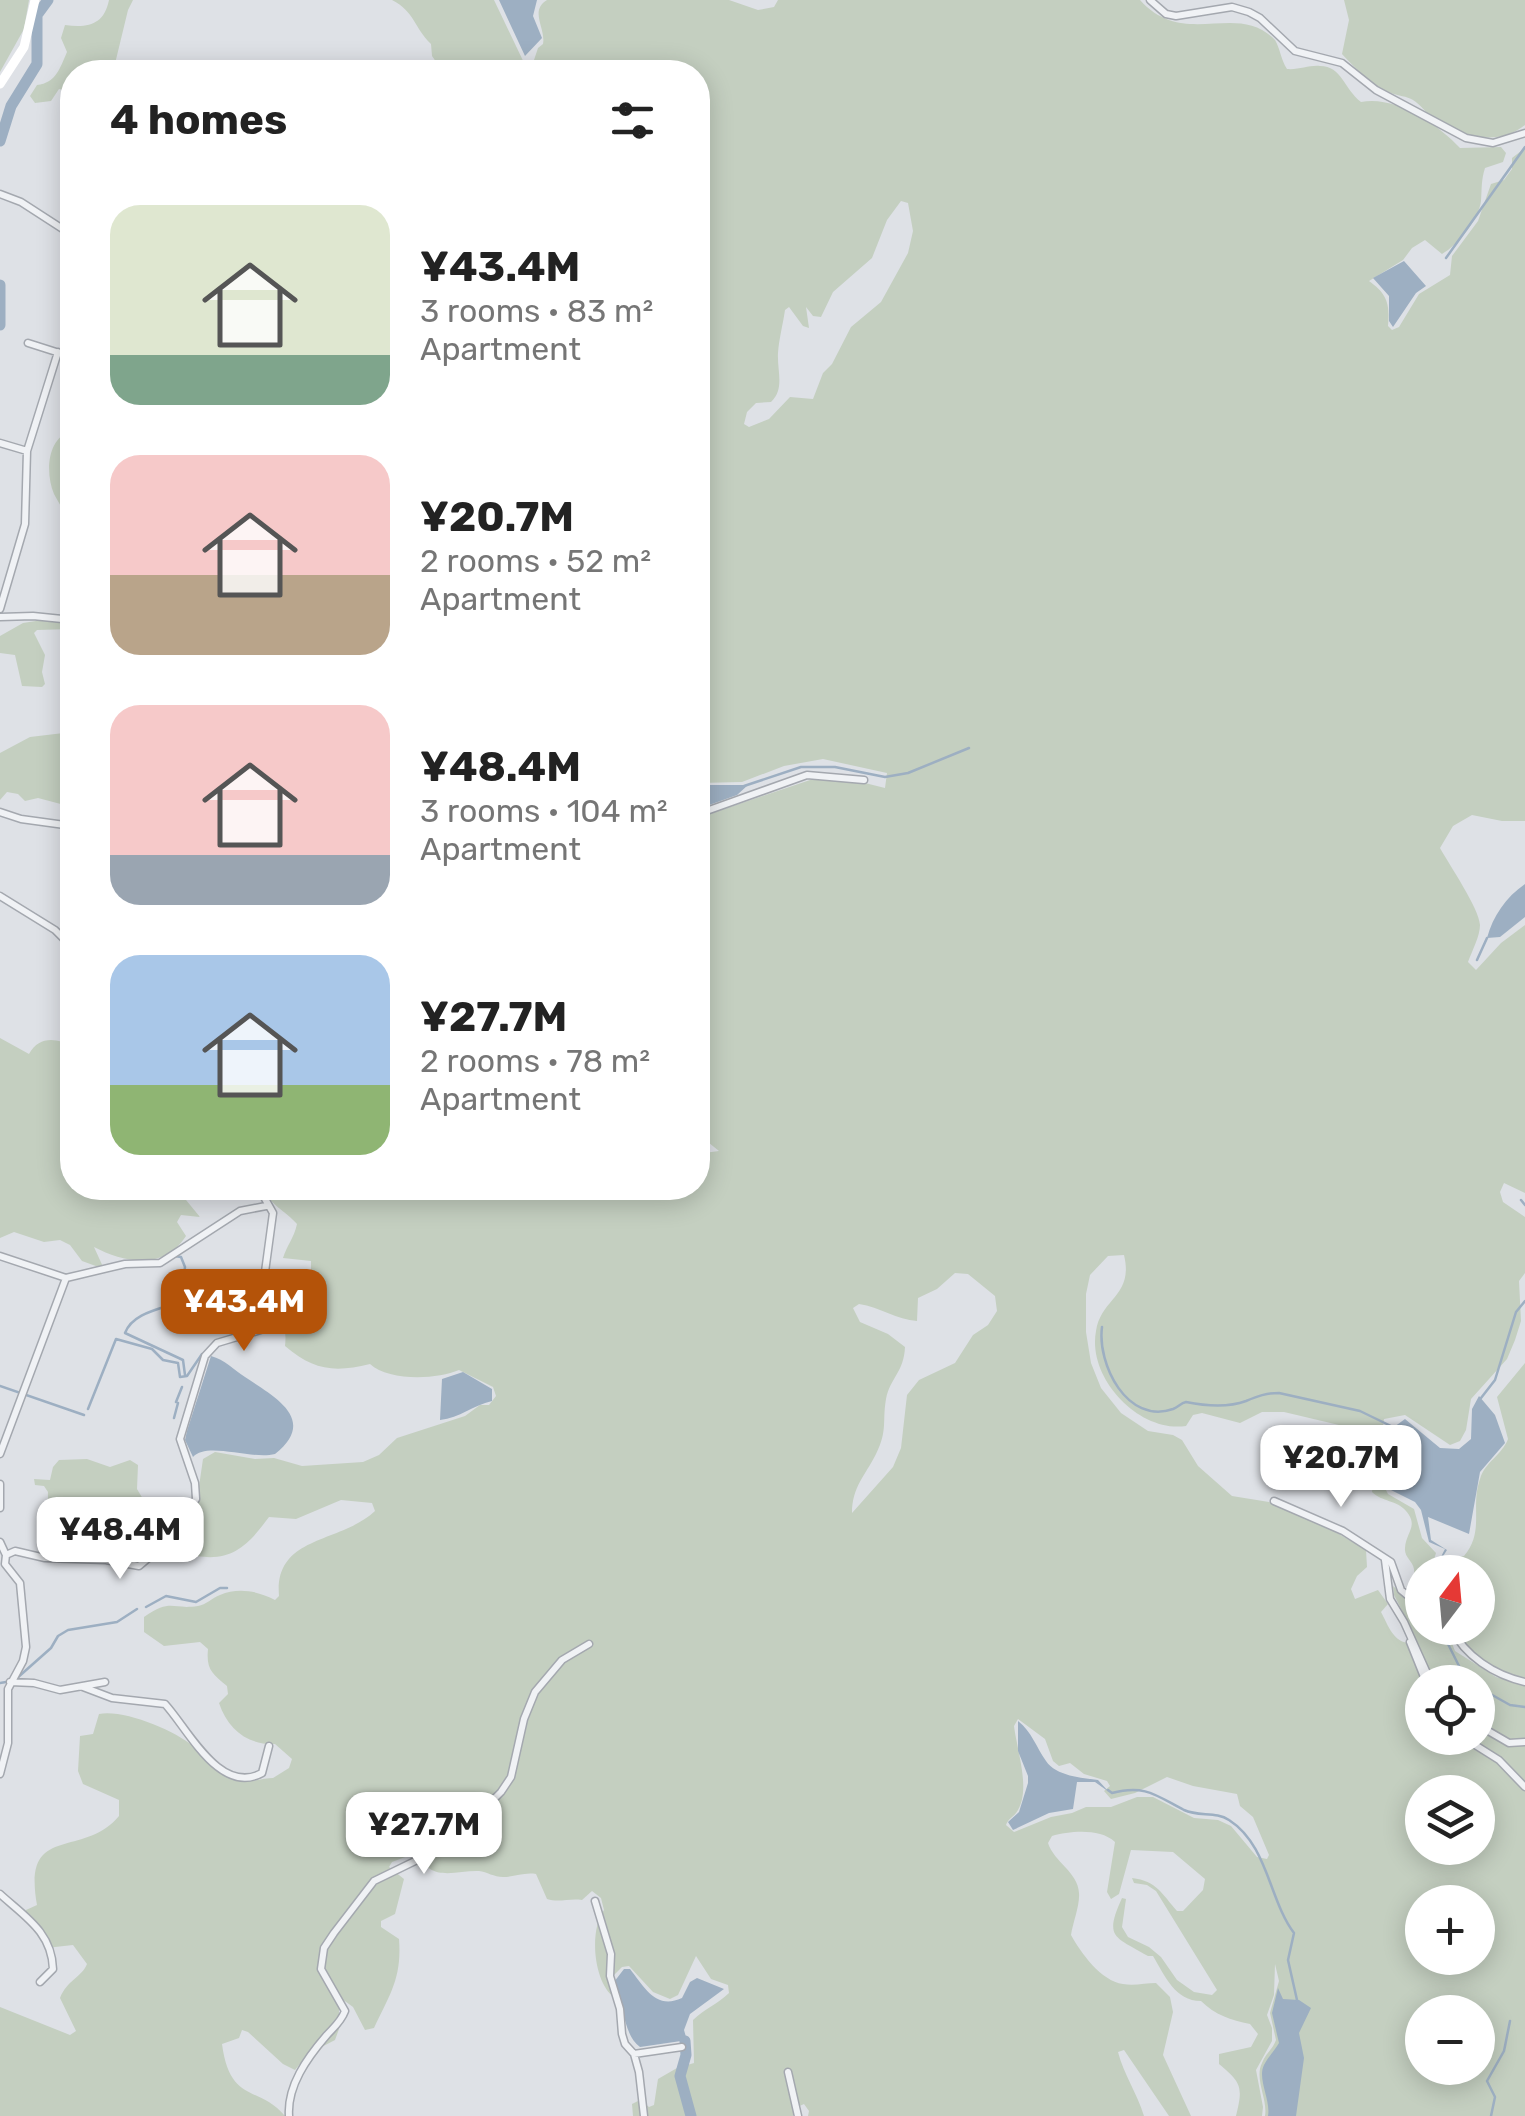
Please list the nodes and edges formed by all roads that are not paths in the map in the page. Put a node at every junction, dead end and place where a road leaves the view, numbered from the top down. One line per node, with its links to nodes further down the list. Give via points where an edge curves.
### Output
1 (35, 0): 3 (main road, via 24,47)
2 (1150, 0): 4 (street, via 1176,16 1232,7 1249,12 1295,51 1342,63 1376,90 1466,138 1493,144)
3 (0, 84)
4 (1525, 134)
5 (0, 194): 6 (street)
6 (60, 227)
7 (28, 343): 8 (street)
8 (58, 352): 10 (street)
9 (0, 443): 10 (street)
10 (27, 451): 11 (street, via 25,524)
11 (0, 609)
12 (0, 617): 13 (street)
13 (60, 618)
14 (864, 780): 15 (street, via 807,776)
15 (710, 810)
16 (0, 812): 17 (street)
17 (60, 824)
18 (0, 896): 19 (street)
19 (60, 935)
20 (264, 1200): 21 (street)
21 (266, 1206): 23 (street, via 240,1211 160,1263); 29 (street, via 273,1220 265,1266 272,1319 264,1329 216,1344 205,1356 180,1439 197,1492 186,1514 139,1566)
22 (0, 1256): 23 (street)
23 (66, 1278): 24 (street)
24 (0, 1454)
25 (0, 1484): 27 (street)
26 (1274, 1500): 30 (street)
27 (0, 1508)
28 (0, 1542): 29 (street)
29 (6, 1555): 35 (street, via 20,1583 26,1647)
30 (1385, 1560): 31 (street, via 1394,1565); 34 (street, via 1390,1598)
31 (1405, 1593)
32 (588, 1644): 51 (street, via 562,1660 535,1692 512,1776 501,1792 448,1845 374,1881 324,1948 320,1969 345,2011 292,2089)
33 (1462, 1645): 37 (street, via 1494,1671)
34 (1422, 1665)
35 (10, 1682): 38 (street, via 60,1690); 43 (street)
36 (105, 1682): 38 (street)
37 (1525, 1682)
38 (83, 1686): 41 (street, via 98,1695 169,1705 210,1760 231,1776 262,1773)
39 (1495, 1734): 40 (street)
40 (1525, 1742)
41 (269, 1746)
42 (1491, 1755): 44 (street)
43 (0, 1774)
44 (1525, 1787)
45 (0, 1894): 47 (street, via 46,1941 53,1968)
46 (595, 1901): 49 (street, via 611,1954 622,2034)
47 (40, 1982)
48 (682, 2047): 49 (street)
49 (634, 2054): 52 (street)
50 (788, 2072): 53 (street)
51 (289, 2116)
52 (644, 2116)
53 (798, 2116)

